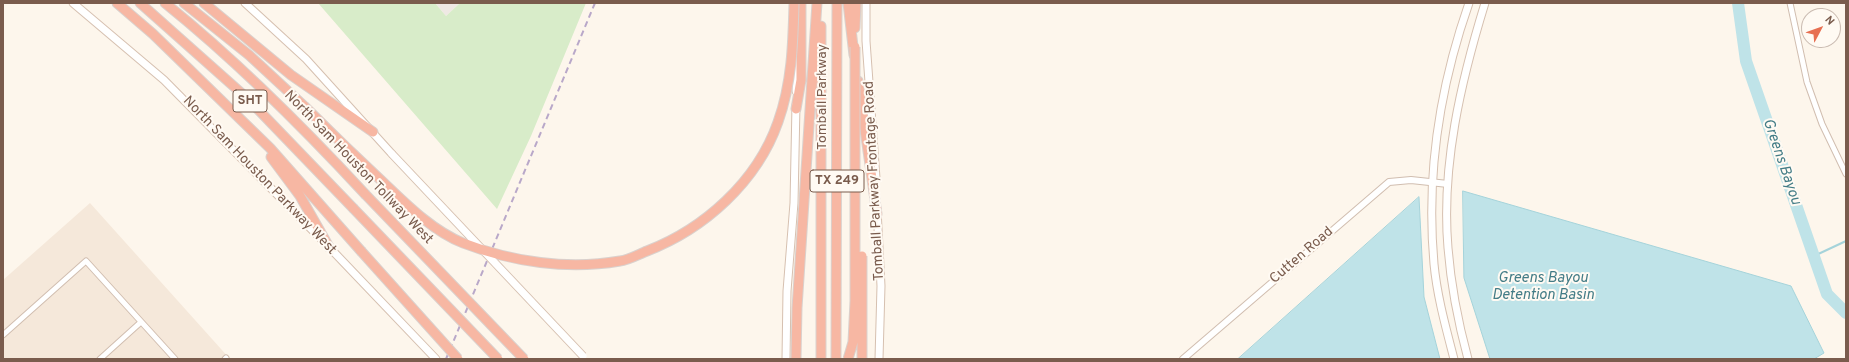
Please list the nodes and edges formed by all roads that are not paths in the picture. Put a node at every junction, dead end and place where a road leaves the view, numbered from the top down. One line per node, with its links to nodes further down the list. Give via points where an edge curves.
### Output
1 (73, 3): 26 (main road, North Sam Houston Parkway West, via 164,80)
2 (116, 3): 26 (highway, via 267,152 300,196); 33 (highway, bridge, via 153,34 270,148)
3 (140, 3): 34 (highway, SHT, bridge, via 248,99)
4 (165, 3): 35 (highway, North Sam Houston Tollway West / SHT, bridge, via 201,32 318,142)
5 (184, 3): 8 (highway, bridge, via 249,55 410,207 437,228 462,242 517,260 571,266 622,261 665,244 698,225 727,200 759,161 778,124 789,86)
6 (204, 3): 21 (highway, via 291,75)
7 (245, 3): 21 (main road, via 306,59)
8 (795, 3): 20 (main road)
9 (801, 3): 20 (highway, via 801,80)
10 (817, 3): 37 (highway)
11 (821, 3): 38 (highway, Tomball Parkway / TX 249)
12 (837, 3): 39 (highway, Tomball Parkway / TX 249)
13 (848, 3): 25 (highway)
14 (856, 3): 19 (highway)
15 (866, 3): 25 (main road, Tomball Parkway Frontage Road)
16 (1469, 3): 23 (main road, via 1453,52 1443,101)
17 (1485, 3): 24 (main road, via 1468,59 1456,120)
18 (1790, 3): 22 (street, via 1807,82 1822,124)
19 (856, 47): 40 (highway, bridge, via 855,301 853,342); 41 (highway, bridge, via 860,68)
20 (796, 109): 36 (main road, via 794,203 786,291)
21 (373, 132): 29 (main road, bridge)
22 (1846, 174)
23 (1432, 183): 24 (street, Cutten Road); 43 (street, Cutten Road, via 1411,180 1389,182); 44 (main road, via 1434,264 1443,318)
24 (1448, 184): 45 (main road, via 1448,246 1451,276 1457,318)
25 (877, 214): 42 (main road, Tomball Parkway Frontage Road, via 881,286)
26 (329, 247): 32 (main road, North Sam Houston Parkway West)
27 (141, 322): 28 (street, via 86,261); 30 (street); 31 (street)
28 (3, 335)
29 (585, 357)
30 (100, 359)
31 (175, 359)
32 (436, 359)
33 (458, 359)
34 (498, 359)
35 (524, 359)
36 (786, 359)
37 (796, 359)
38 (821, 359)
39 (836, 359)
40 (848, 359)
41 (862, 359)
42 (879, 359)
43 (1183, 359)
44 (1454, 359)
45 (1468, 359)

